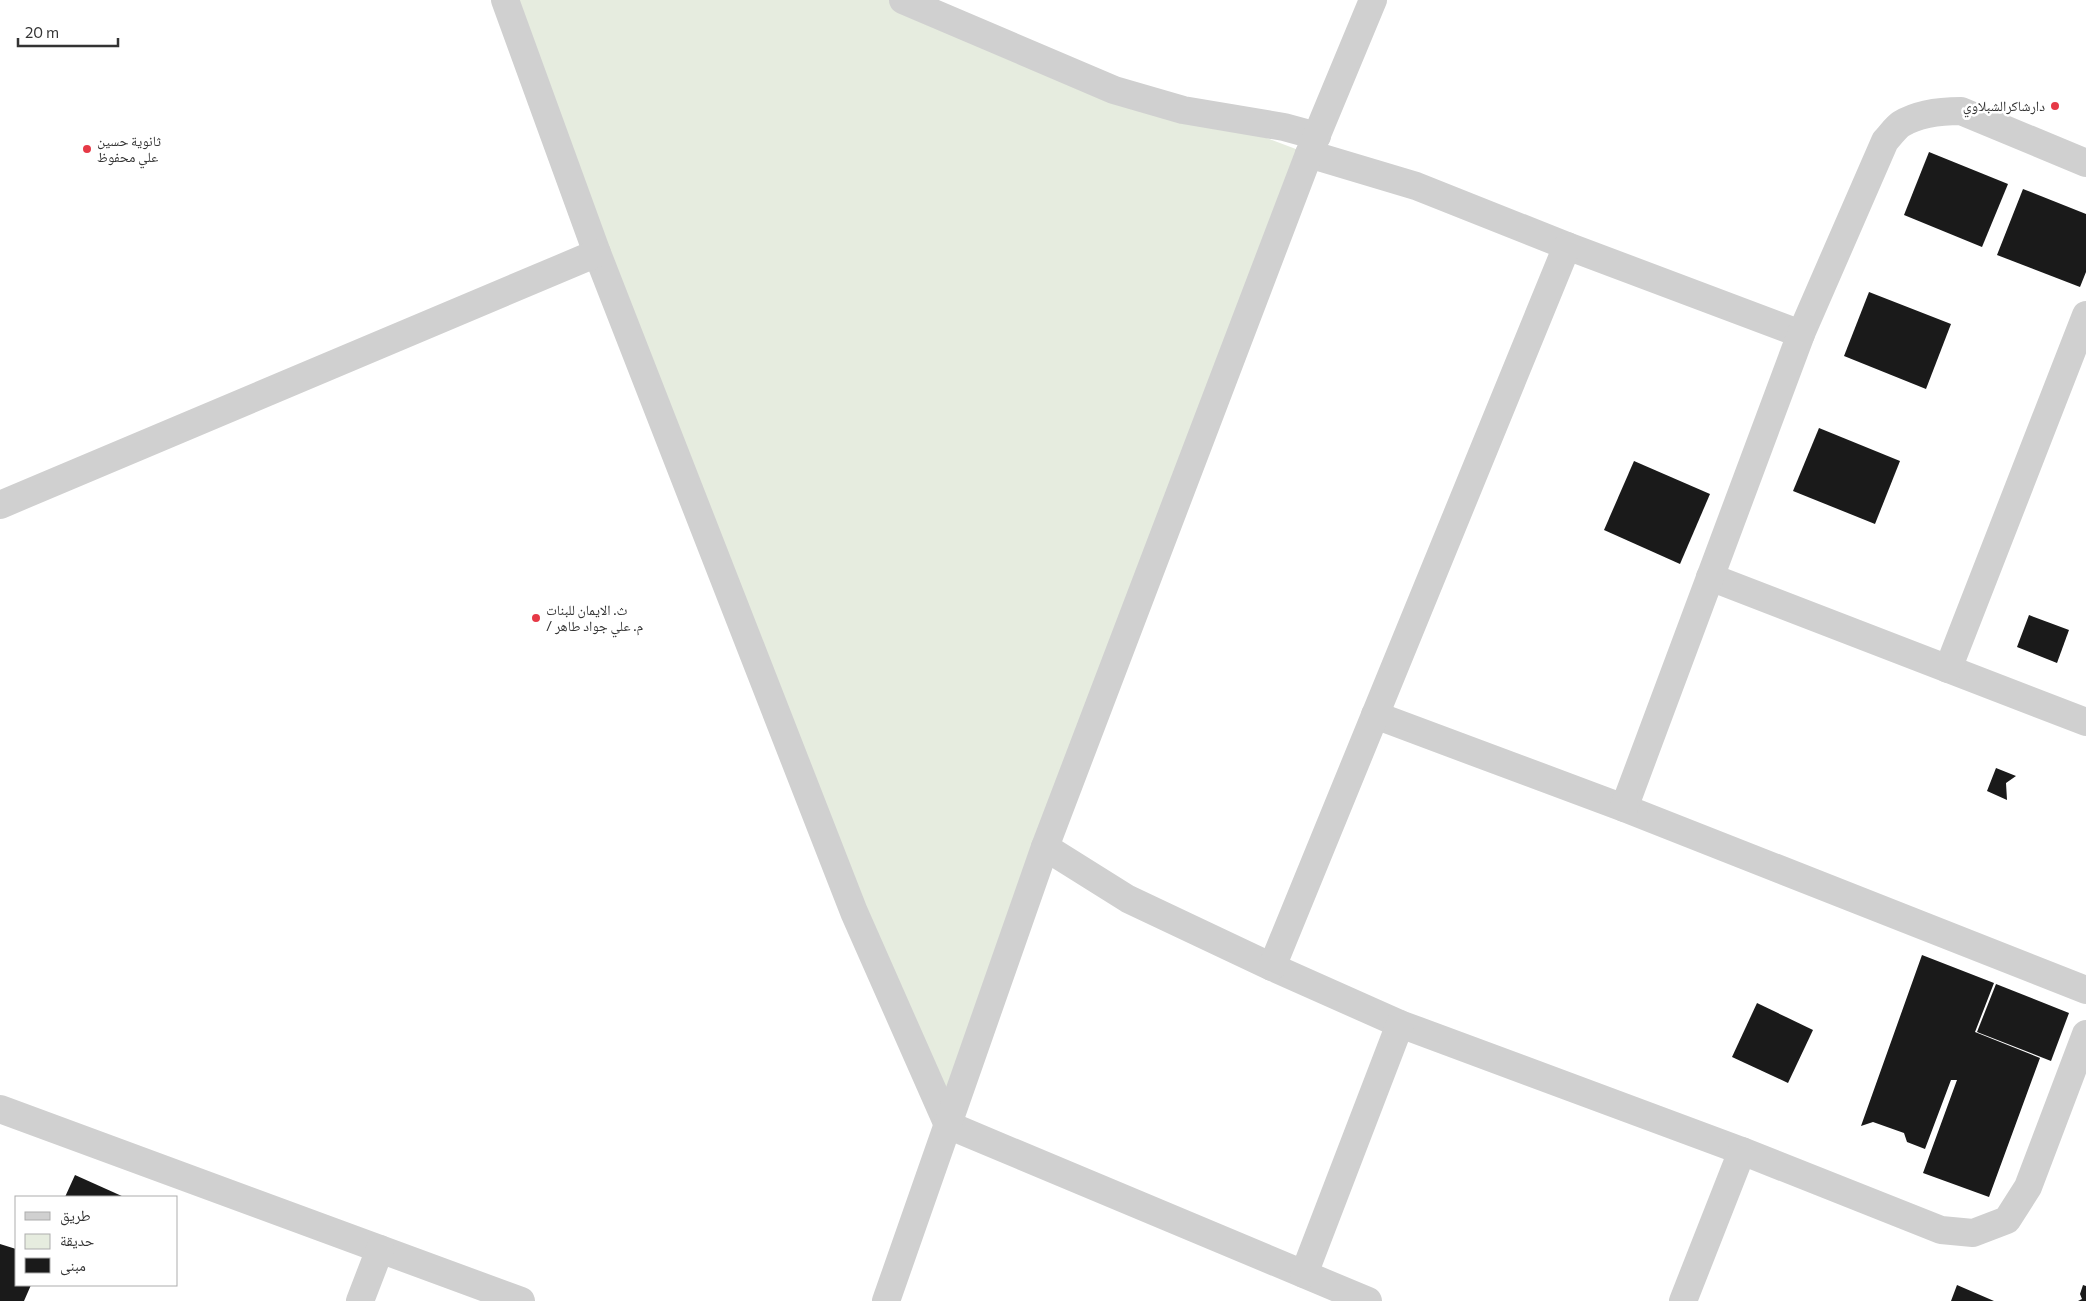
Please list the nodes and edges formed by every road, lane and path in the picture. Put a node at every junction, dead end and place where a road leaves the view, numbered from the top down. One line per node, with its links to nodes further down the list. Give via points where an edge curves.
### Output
1 (506, 0): 7 (street)
2 (903, 0): 4 (street, via 1139,98 1183,110 1284,127)
3 (1373, 0): 4 (street)
4 (1313, 145): 6 (street); 16 (street)
5 (2086, 163): 9 (street, via 1961,110 1939,111 1900,124 1885,141)
6 (1567, 246): 9 (street); 13 (street)
7 (597, 253): 10 (street); 22 (street, via 854,912)
8 (2086, 315): 12 (street)
9 (1801, 334): 11 (street)
10 (0, 505)
11 (1710, 577): 12 (street); 15 (street)
12 (1948, 669): 14 (street)
13 (1375, 715): 15 (street); 17 (street)
14 (2086, 722)
15 (1624, 808): 18 (street)
16 (1045, 847): 17 (street, via 1128,899); 22 (street)
17 (1272, 967): 19 (street)
18 (2086, 990)
19 (1400, 1024): 23 (street); 25 (street)
20 (2086, 1034): 23 (street, via 2028,1187 2007,1220 1973,1233 1940,1230)
21 (0, 1109): 24 (street)
22 (948, 1126): 25 (street); 28 (street)
23 (1742, 1151): 30 (street)
24 (380, 1249): 26 (street); 27 (street)
25 (1304, 1274): 29 (street)
26 (360, 1301)
27 (521, 1301)
28 (886, 1301)
29 (1368, 1301)
30 (1683, 1301)

